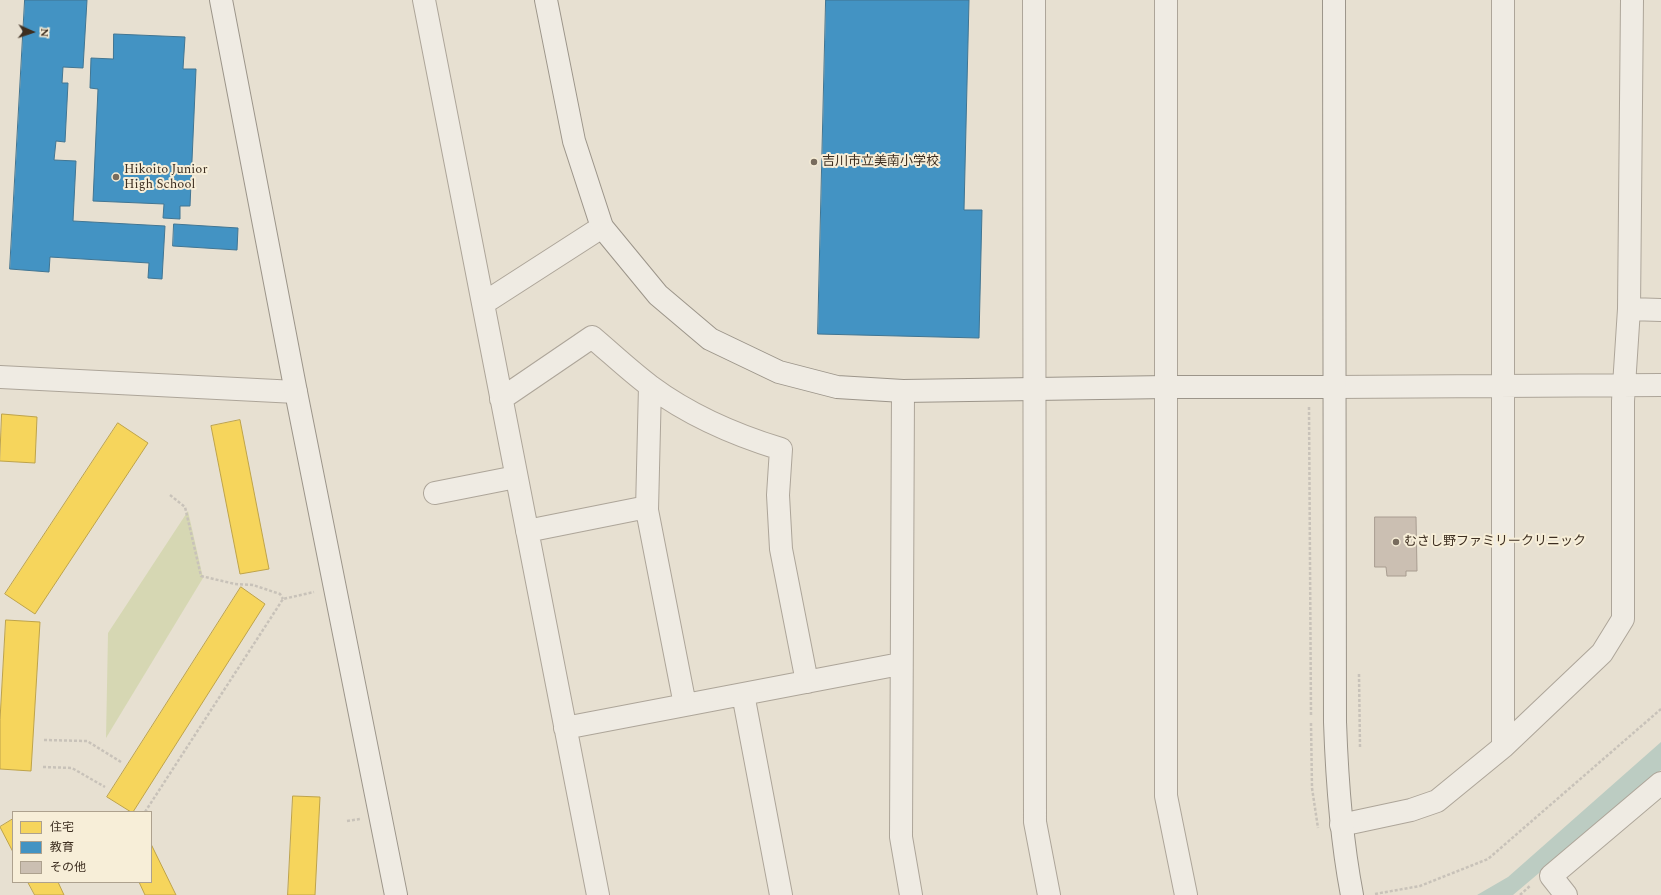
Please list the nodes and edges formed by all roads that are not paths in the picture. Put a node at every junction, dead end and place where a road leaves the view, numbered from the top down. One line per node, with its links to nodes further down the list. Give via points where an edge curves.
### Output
1 (221, 0): 22 (street)
2 (424, 0): 10 (street)
3 (546, 0): 9 (street, via 574,142)
4 (1034, 0): 20 (street)
5 (1166, 0): 18 (street)
6 (1334, 0): 19 (street)
7 (1503, 0): 16 (street)
8 (1632, 0): 11 (street)
9 (602, 227): 10 (street); 21 (street, via 658,295 710,339 779,372 837,387)
10 (484, 303): 23 (street)
11 (1629, 309): 12 (street); 17 (street)
12 (1661, 310)
13 (0, 377): 22 (street)
14 (1661, 385): 17 (street)
15 (650, 386): 23 (street, via 592,337); 26 (street); 29 (street, via 676,404 744,438 781,450 778,495 781,549)
16 (1503, 386): 17 (street); 19 (street); 33 (street)
17 (1624, 386): 33 (street, via 1623,619 1602,653)
18 (1167, 387): 19 (street); 20 (street); 41 (street, via 1166,796)
19 (1334, 387): 35 (street, via 1335,722)
20 (1035, 389): 21 (street); 40 (street, via 1035,822)
21 (903, 390): 28 (street)
22 (296, 392): 36 (street)
23 (501, 399): 24 (street)
24 (516, 476): 25 (street); 27 (street)
25 (434, 492)
26 (647, 507): 27 (street); 31 (street)
27 (527, 531): 32 (street)
28 (900, 664): 29 (street); 39 (street, via 901,837)
29 (807, 682): 30 (street)
30 (743, 694): 31 (street); 38 (street)
31 (685, 705): 32 (street)
32 (565, 728): 37 (street)
33 (1502, 747): 35 (street, via 1437,801 1411,810)
34 (1658, 793): 43 (street, via 1551,876)
35 (1341, 825): 42 (street)
36 (396, 895)
37 (598, 895)
38 (780, 895)
39 (911, 895)
40 (1049, 895)
41 (1186, 895)
42 (1352, 895)
43 (1566, 895)

